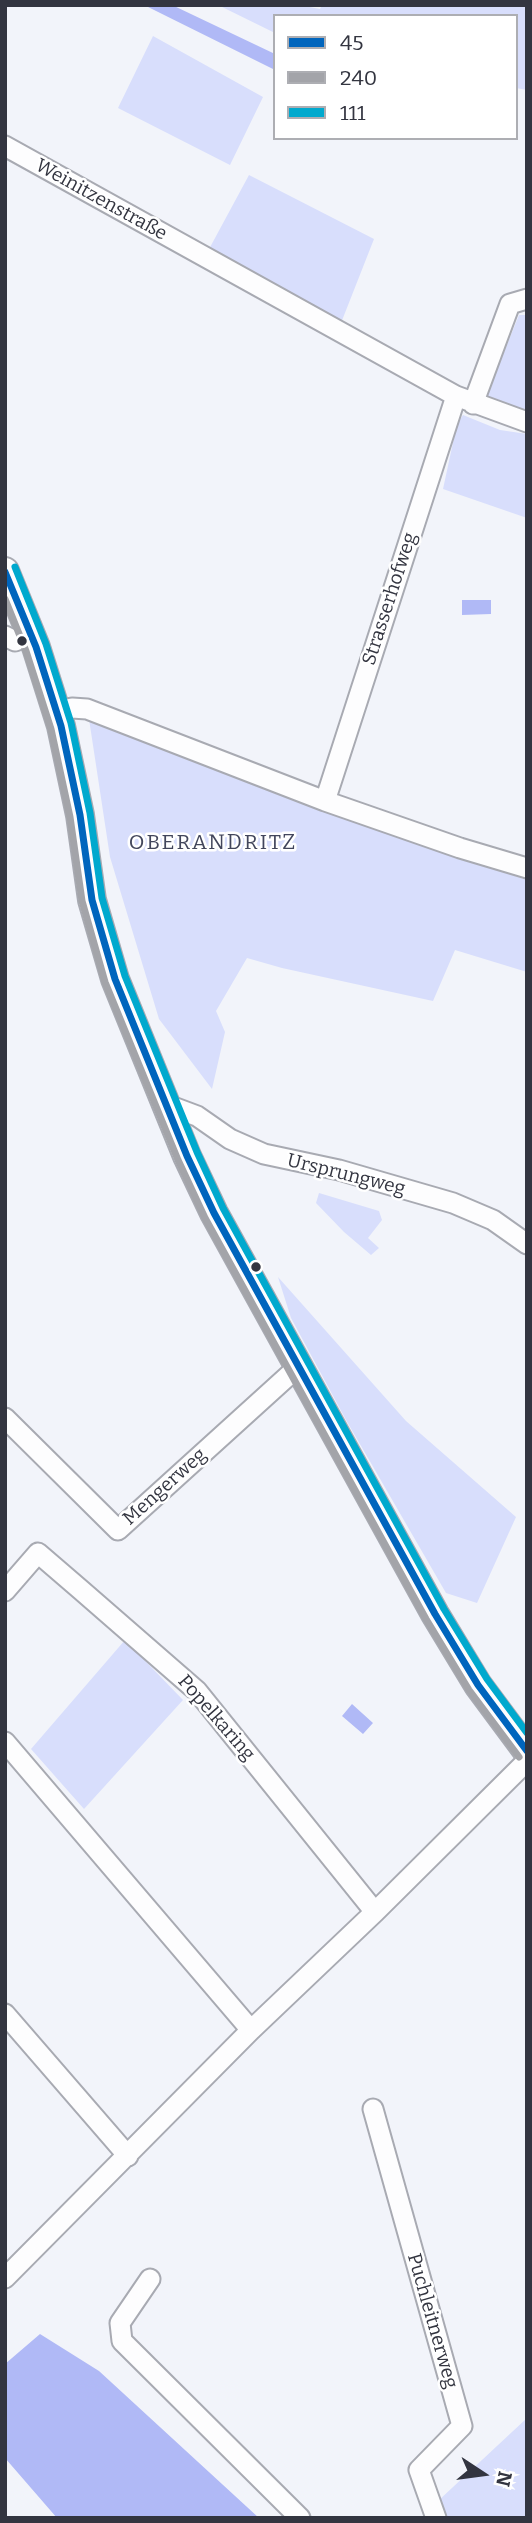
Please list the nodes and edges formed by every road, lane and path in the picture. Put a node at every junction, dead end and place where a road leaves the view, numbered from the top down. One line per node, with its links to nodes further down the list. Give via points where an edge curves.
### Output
1 (5, 146): 3 (street, Weinitzenstraße)
2 (527, 299): 3 (street, Strasserhofweg, via 510,304)
3 (465, 400): 4 (street); 8 (street, Strasserhofweg)
4 (527, 422)
5 (5, 571): 6 (main road)
6 (18, 635): 7 (main road)
7 (57, 711): 8 (street, via 87,709); 10 (main road, via 80,814 92,900 115,979)
8 (325, 801): 9 (street)
9 (527, 868)
10 (165, 1104): 11 (street, Ursprungweg, via 197,1116 230,1139 280,1158 453,1203 494,1220); 12 (main road, via 214,1213)
11 (527, 1244)
12 (299, 1366): 13 (street, Mengerweg, via 118,1530); 16 (main road, via 435,1614 478,1685)
13 (5, 1418)
14 (5, 1591): 18 (street, Popelkaring, via 38,1553 81,1590 197,1691)
15 (5, 1742): 20 (street)
16 (527, 1751)
17 (527, 1761): 18 (street)
18 (375, 1912): 20 (street)
19 (5, 2014): 22 (street)
20 (251, 2030): 22 (street)
21 (373, 2109): 26 (street, Puchleitnerweg, via 462,2426 419,2470)
22 (128, 2157): 23 (street)
23 (5, 2278)
24 (150, 2279): 25 (street, via 120,2323 122,2341)
25 (300, 2518)
26 (436, 2518)

